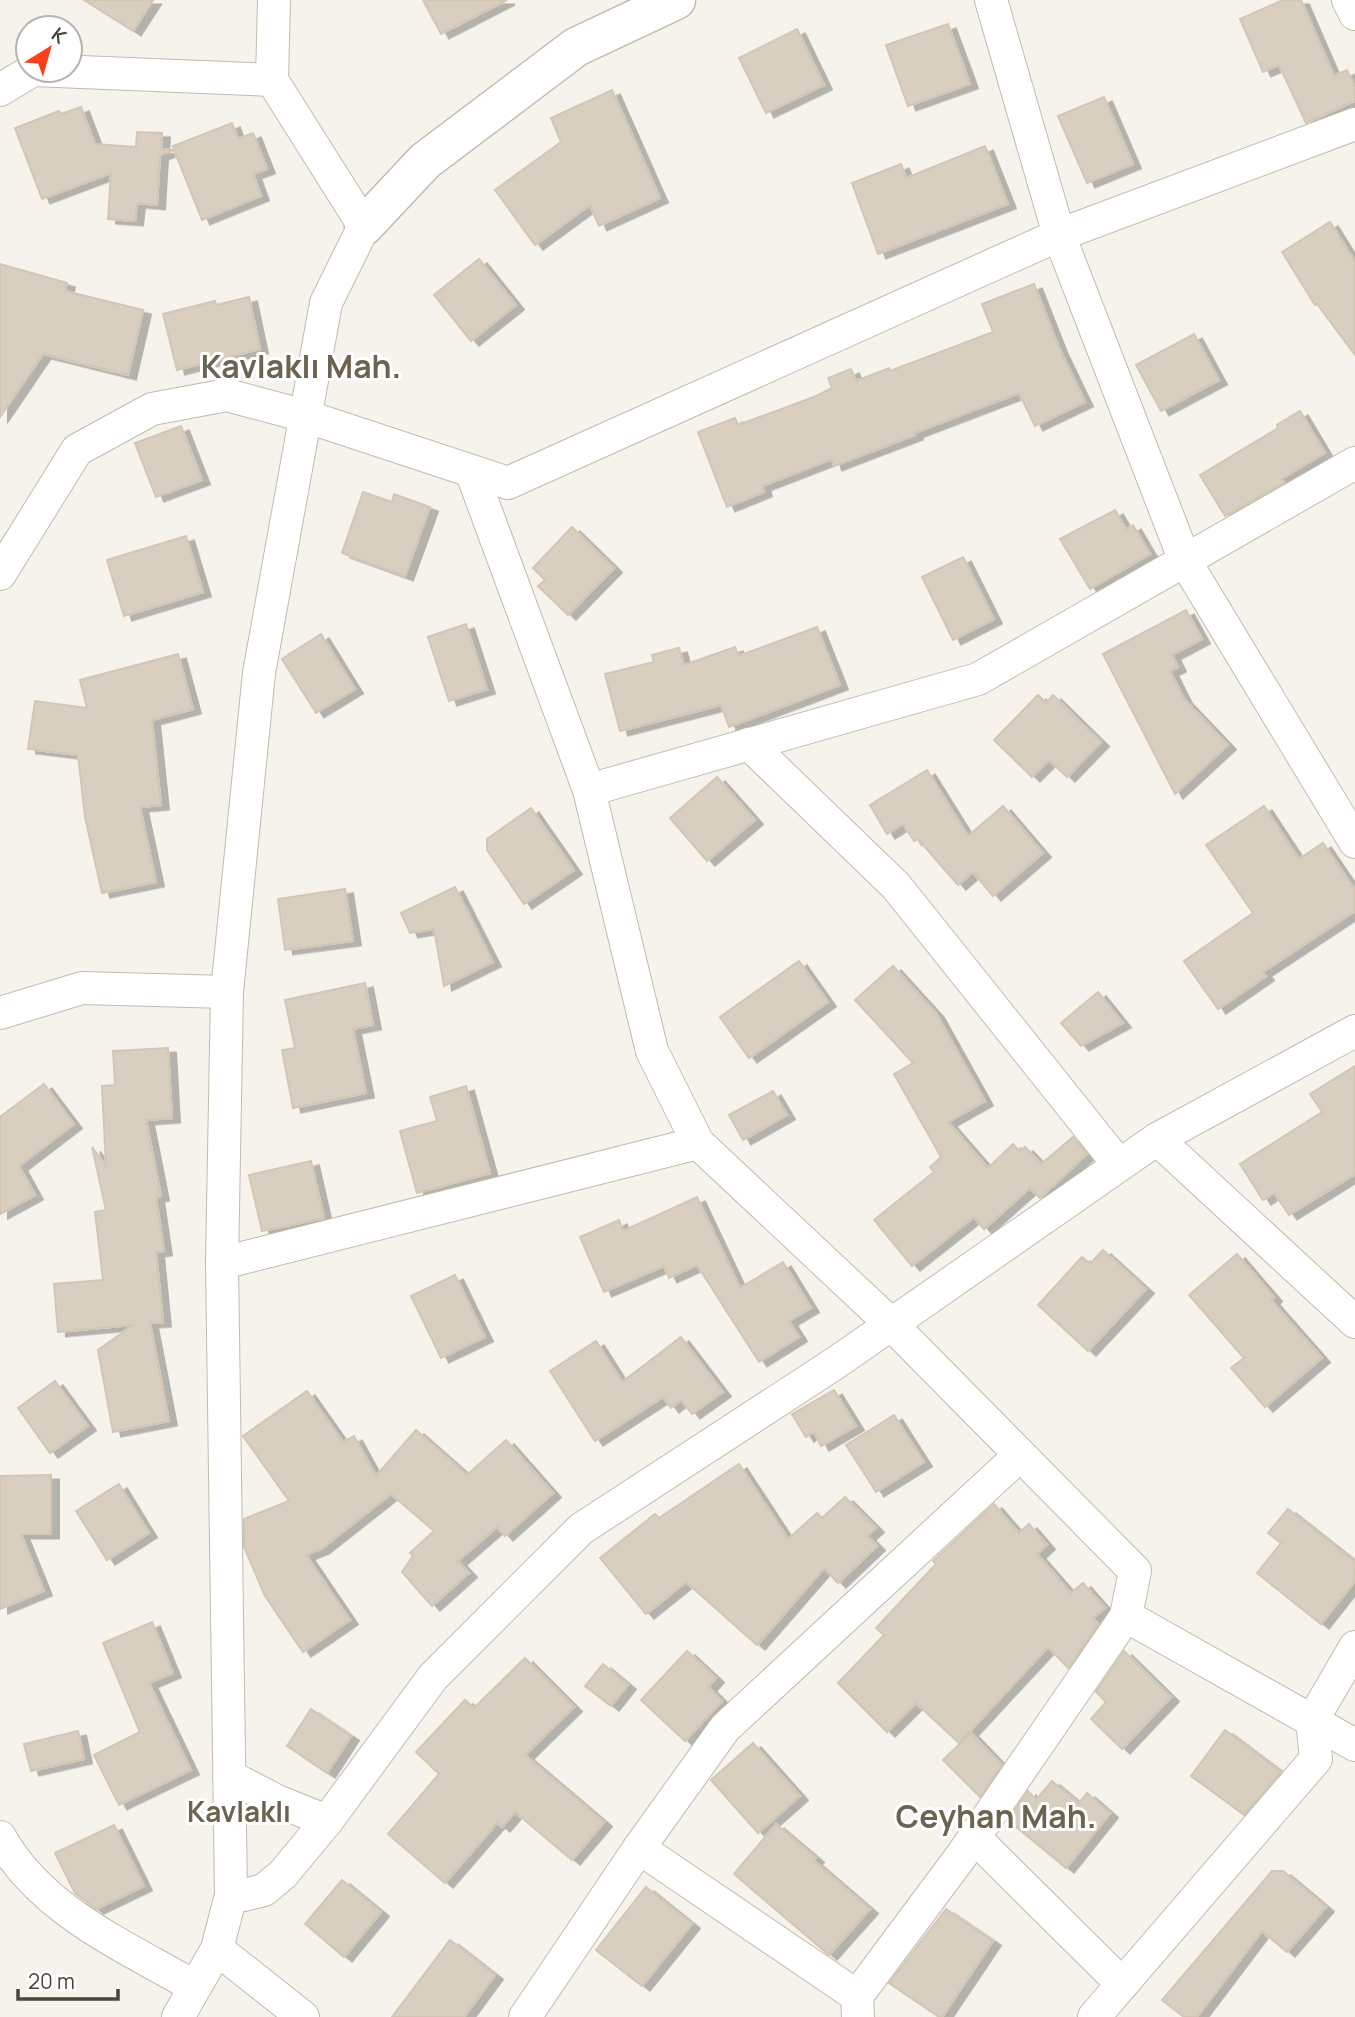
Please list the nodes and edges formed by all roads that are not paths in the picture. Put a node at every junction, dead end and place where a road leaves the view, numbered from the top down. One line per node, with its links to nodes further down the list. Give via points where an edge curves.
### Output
1 (274, 0): 6 (street)
2 (676, 0): 9 (street, via 576,47 425,160)
3 (991, 0): 10 (street)
4 (1348, 0): 5 (street)
5 (1355, 13)
6 (272, 80): 7 (street, via 33,70); 9 (street)
7 (2, 87)
8 (1355, 124): 10 (street)
9 (364, 226): 11 (street, via 326,303)
10 (1059, 235): 13 (street, via 508,483); 14 (street)
11 (305, 416): 13 (street); 15 (street, via 227,395 152,409 77,450); 19 (street, via 259,673)
12 (1355, 463): 14 (street)
13 (471, 471): 17 (street)
14 (1185, 561): 16 (street, via 978,679); 18 (street)
15 (0, 575)
16 (749, 744): 17 (street); 24 (street, via 896,886)
17 (589, 790): 23 (street, via 652,1051)
18 (1355, 842)
19 (227, 992): 20 (street, via 82,988); 25 (street)
20 (0, 1013)
21 (1355, 1031): 22 (street)
22 (1157, 1139): 24 (street); 26 (street)
23 (698, 1143): 25 (street); 27 (street)
24 (1119, 1165): 27 (street)
25 (222, 1264): 33 (street)
26 (1355, 1322)
27 (891, 1324): 28 (street); 34 (street, via 581,1529 433,1677)
28 (1020, 1455): 29 (street, via 1135,1571); 37 (street, via 725,1728)
29 (1126, 1616): 31 (street); 36 (street)
30 (1355, 1647): 31 (street)
31 (1312, 1721): 32 (street); 40 (street, via 1316,1759)
32 (1355, 1745)
33 (229, 1776): 34 (street); 38 (street)
34 (327, 1821): 38 (street, via 284,1874 264,1890)
35 (0, 1836): 41 (street, via 9,1854 43,1892)
36 (975, 1838): 40 (street); 42 (street)
37 (639, 1848): 42 (street); 45 (street)
38 (231, 1895): 39 (street)
39 (217, 1949): 41 (street); 44 (street)
40 (1122, 1984): 46 (street)
41 (195, 1987): 43 (street)
42 (857, 2006)
43 (177, 2017)
44 (303, 2017)
45 (525, 2017)
46 (1094, 2017)

